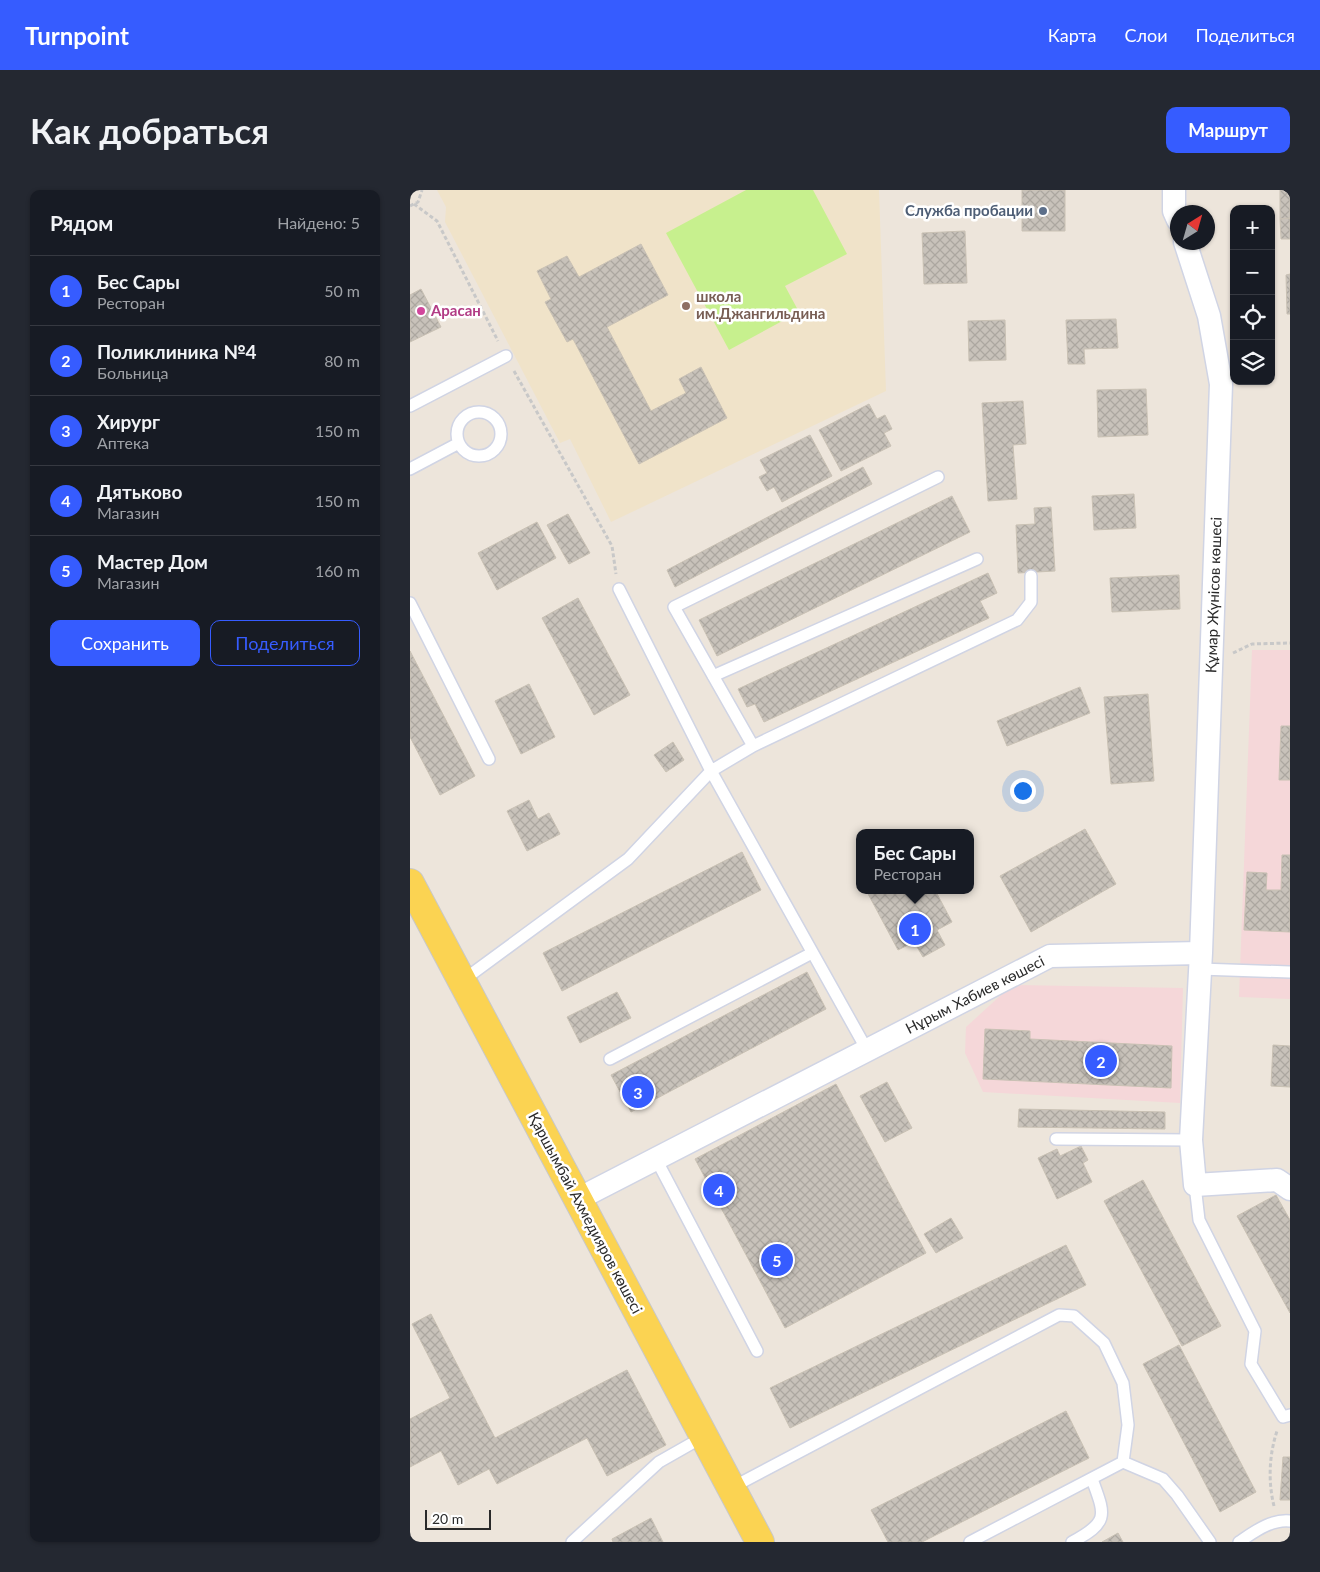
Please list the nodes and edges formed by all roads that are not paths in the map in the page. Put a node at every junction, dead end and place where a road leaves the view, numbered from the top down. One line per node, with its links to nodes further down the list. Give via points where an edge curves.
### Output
1 (1174, 190): 2 (street)
2 (1174, 205)
3 (1187, 250): 19 (street, Құмар Жүнісов көшесі, via 1208,316 1221,384)
4 (506, 356): 5 (lane)
5 (410, 406)
6 (459, 444): 7 (lane)
7 (410, 469)
8 (938, 477): 13 (lane, via 674,607)
9 (977, 558): 13 (lane)
10 (1031, 576): 14 (lane, via 1031,602 1017,620)
11 (619, 589): 16 (lane)
12 (410, 603): 15 (lane)
13 (713, 676): 14 (lane)
14 (753, 746): 16 (lane)
15 (489, 759)
16 (711, 771): 18 (lane); 21 (lane, via 628,859)
17 (410, 883): 21 (main road, Қаршымбай Ахмедияров көшесі)
18 (812, 953): 22 (lane); 23 (lane)
19 (1201, 961): 20 (lane); 22 (street, Нұрым Хабиев көшесі, via 1050,956); 25 (street)
20 (1290, 972)
21 (462, 981): 29 (main road, Қаршымбай Ахмедияров көшесі)
22 (866, 1050): 26 (street, Нұрым Хабиев көшесі)
23 (610, 1059)
24 (1056, 1139): 25 (lane)
25 (1191, 1140): 27 (street)
26 (656, 1159): 29 (street, Нұрым Хабиев көшесі); 30 (lane)
27 (1196, 1185): 28 (street, via 1277,1180); 31 (lane, via 1199,1220 1256,1331 1251,1364)
28 (1290, 1189)
29 (578, 1199): 32 (main road, Қаршымбай Ахмедияров көшесі)
30 (756, 1351)
31 (1286, 1416)
32 (704, 1437): 35 (main road, Қаршымбай Ахмедияров көшесі); 37 (lane, via 658,1462)
33 (1123, 1462): 34 (lane); 35 (lane, via 1128,1425 1123,1383 1104,1343 1074,1316 1059,1315); 41 (lane, via 1163,1479)
34 (1092, 1479): 39 (lane); 40 (lane, via 1102,1507 1101,1520 1091,1532)
35 (731, 1488): 38 (main road, Қаршымбай Ахмедияров көшесі)
36 (1287, 1520): 42 (lane, via 1263,1526)
37 (572, 1542)
38 (760, 1542)
39 (970, 1542)
40 (1072, 1542)
41 (1210, 1542)
42 (1239, 1542)

